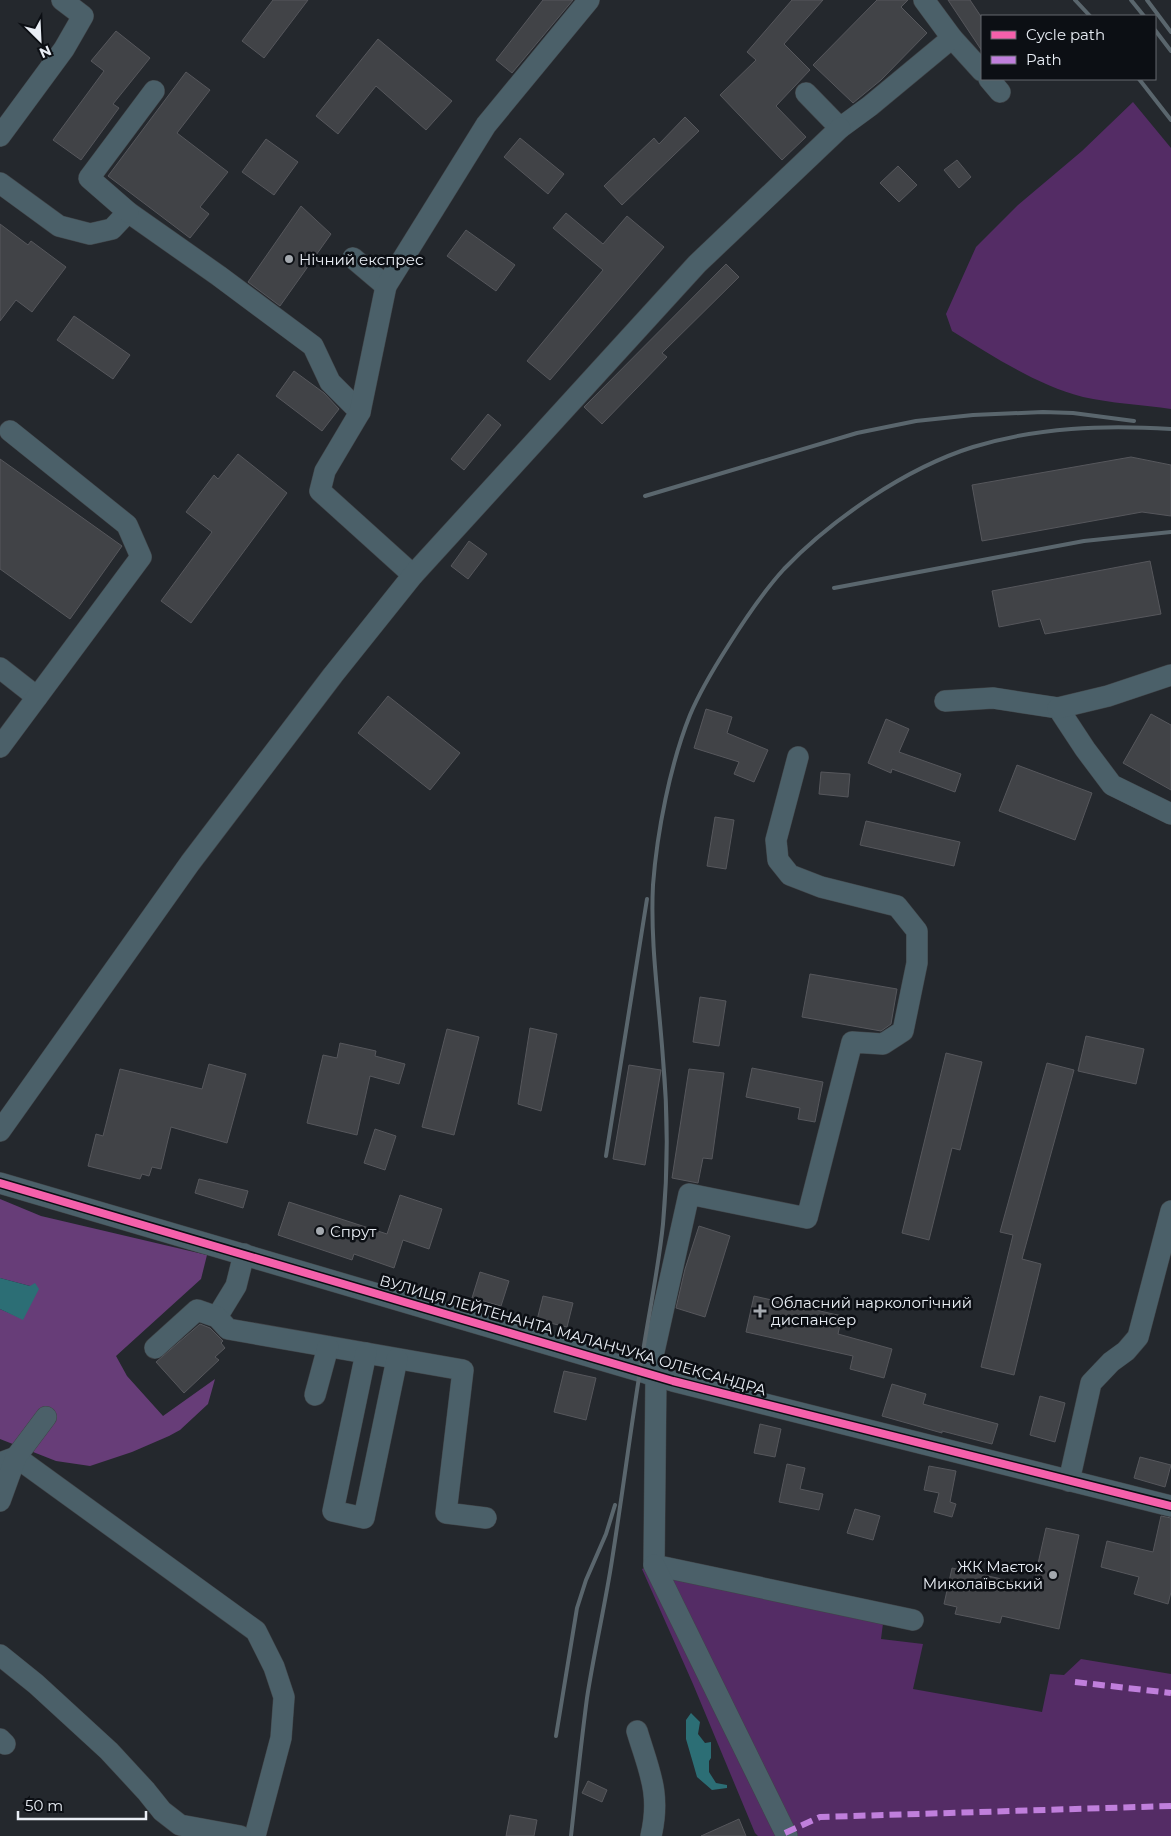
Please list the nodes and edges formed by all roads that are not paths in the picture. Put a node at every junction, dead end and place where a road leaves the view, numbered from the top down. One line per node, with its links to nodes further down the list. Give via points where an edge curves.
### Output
1 (62, 0): 9 (street, via 83,16 64,49)
2 (589, 0): 13 (street, via 486,125)
3 (924, 0): 4 (street)
4 (952, 38): 5 (street); 8 (street)
5 (981, 70)
6 (154, 91): 11 (street, via 89,178)
7 (806, 93): 8 (street)
8 (840, 128): 16 (street, via 697,264)
9 (0, 136)
10 (0, 183): 11 (street, via 59,226 90,234 112,229)
11 (128, 212): 14 (street, via 313,346 330,382)
12 (353, 258): 13 (street)
13 (386, 286): 14 (street)
14 (360, 412): 16 (street, via 325,471 320,491)
15 (10, 431): 20 (street, via 127,526 141,557)
16 (413, 575): 26 (street, via 190,863)
17 (0, 668): 20 (street)
18 (1162, 678): 19 (street); 22 (street)
19 (1171, 693)
20 (37, 697): 23 (street)
21 (945, 700): 22 (street, via 993,698)
22 (1058, 708): 25 (street, via 1112,785)
23 (0, 746)
24 (798, 757): 35 (street, via 776,840 778,860 790,875 821,887 897,906 917,931 917,963 903,1031 883,1044 852,1042 807,1218 688,1194)
25 (1171, 814)
26 (0, 1131)
27 (0, 1183): 29 (street, ВУЛИЦЯ ЛЕЙТЕНАНТА МАЛАНЧУКА ОЛЕКСАНДРА)
28 (1171, 1210): 39 (street, via 1138,1337 1091,1383)
29 (244, 1254): 30 (street, via 236,1286); 35 (street, ВУЛИЦЯ ЛЕЙТЕНАНТА МАЛАНЧУКА ОЛЕКСАНДРА)
30 (218, 1317): 31 (street, via 228,1329); 32 (street, via 197,1310)
31 (328, 1346): 33 (street); 36 (street)
32 (155, 1348)
33 (366, 1353): 34 (street); 34 (street, via 333,1511 364,1518)
34 (398, 1359): 42 (street, via 463,1370 446,1513)
35 (653, 1374): 39 (street, ВУЛИЦЯ ЛЕЙТЕНАНТА МАЛАНЧУКА ОЛЕКСАНДРА); 43 (street)
36 (315, 1395)
37 (46, 1417): 38 (street)
38 (8, 1460): 40 (street); 48 (street, via 256,1631 274,1667 284,1697 281,1738)
39 (1069, 1481): 41 (street, ВУЛИЦЯ ЛЕЙТЕНАНТА МАЛАНЧУКА ОЛЕКСАНДРА)
40 (0, 1501)
41 (1171, 1506)
42 (486, 1518)
43 (654, 1565): 44 (street); 50 (street)
44 (913, 1620)
45 (0, 1655): 47 (street, via 109,1751 162,1811 180,1825)
46 (637, 1731): 49 (street, via 654,1784 655,1819)
47 (240, 1836)
48 (255, 1836)
49 (651, 1836)
50 (787, 1836)

